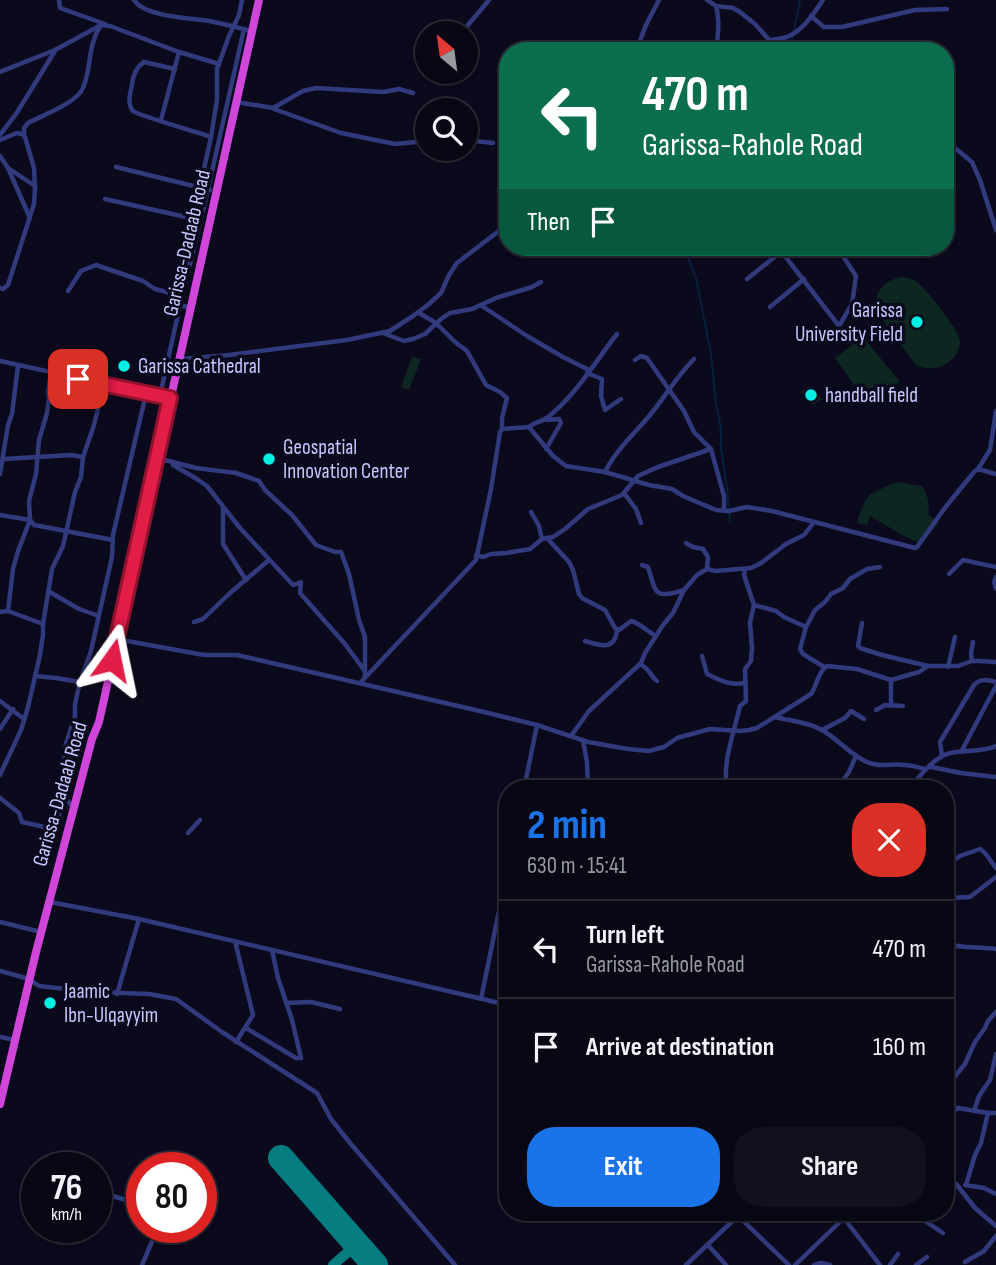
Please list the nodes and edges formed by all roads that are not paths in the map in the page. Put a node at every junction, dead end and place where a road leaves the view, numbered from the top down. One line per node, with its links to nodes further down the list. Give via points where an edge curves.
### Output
1 (59, 0): 14 (street, via 60,8)
2 (134, 0): 15 (street, via 160,13)
3 (242, 0): 15 (street)
4 (259, 0): 16 (highway, Garissa-Dadaab Road)
5 (489, 0): 12 (street)
6 (659, 0): 18 (street)
7 (707, 0): 9 (street)
8 (823, 0): 11 (street)
9 (716, 6): 17 (street, via 733,8); 19 (street)
10 (947, 9): 11 (street, via 915,10 842,27 824,27)
11 (811, 16): 17 (street, via 786,38)
12 (471, 21)
13 (100, 25): 14 (street); 20 (street); 29 (street, via 83,90 28,123)
14 (110, 26): 21 (street)
15 (234, 26): 16 (street); 22 (street)
16 (248, 30): 26 (highway, Garissa-Dadaab Road); 41 (street)
17 (769, 40)
18 (639, 42)
19 (717, 42)
20 (55, 50): 24 (street); 31 (street)
21 (179, 52): 22 (street); 23 (street)
22 (219, 64): 30 (street)
23 (175, 69): 28 (street); 28 (street, via 144,62 132,80 132,110)
24 (0, 72)
25 (413, 93): 27 (street, via 316,88 303,90)
26 (237, 102): 27 (street); 41 (highway, Garissa-Dadaab Road)
27 (273, 108): 33 (street, via 341,133 395,144)
28 (161, 120): 30 (street)
29 (23, 135): 31 (street); 39 (street)
30 (211, 137): 40 (street)
31 (0, 138)
32 (478, 141): 34 (street)
33 (415, 142)
34 (493, 142)
35 (954, 147): 45 (street, via 972,162)
36 (0, 156): 38 (street)
37 (116, 167): 40 (street)
38 (8, 168): 39 (street); 43 (street)
39 (35, 186): 43 (street)
40 (200, 187): 41 (street); 44 (street)
41 (213, 190): 56 (street); 59 (highway, Garissa-Dadaab Road)
42 (105, 199): 44 (street)
43 (30, 218): 53 (street, via 8,285)
44 (195, 219): 55 (street)
45 (996, 230)
46 (499, 231): 60 (street, via 457,263 441,293)
47 (772, 256): 50 (street)
48 (786, 256): 51 (street)
49 (843, 256): 51 (street, via 856,276 852,304 839,326)
50 (747, 279)
51 (804, 279): 58 (street)
52 (541, 282): 57 (street)
53 (1, 287)
54 (68, 291): 55 (street, via 81,271 96,265)
55 (175, 297): 56 (street)
56 (180, 305): 59 (street); 74 (street)
57 (481, 305): 61 (street, via 450,313); 69 (street)
58 (770, 307)
59 (191, 308): 64 (highway, Garissa-Dadaab Road)
60 (419, 313): 61 (street); 62 (street)
61 (436, 323): 62 (street, via 425,334 404,341); 82 (street, via 467,351 485,386 507,398)
62 (383, 333): 64 (street)
63 (617, 334): 69 (street)
64 (179, 359): 75 (highway, Garissa-Dadaab Road)
65 (635, 359): 72 (street, via 647,358)
66 (694, 359): 72 (street)
67 (0, 361): 68 (street)
68 (18, 366): 70 (street); 80 (street)
69 (588, 371): 76 (street, via 602,379 605,410); 78 (street)
70 (51, 373): 71 (street); 85 (street)
71 (104, 384): 73 (street); 86 (street)
72 (670, 389): 84 (street, via 694,432); 91 (street)
73 (146, 394): 74 (street); 105 (street)
74 (160, 396): 75 (street)
75 (170, 398): 87 (highway, Garissa-Dadaab Road)
76 (621, 399)
77 (996, 411): 90 (street, via 989,450)
78 (545, 419): 81 (street); 83 (street, via 561,421)
79 (0, 424): 80 (street)
80 (8, 425): 88 (street)
81 (529, 427): 82 (street); 83 (street)
82 (502, 429): 107 (street)
83 (546, 449): 91 (street, via 566,466)
84 (711, 449): 94 (street); 97 (street)
85 (37, 457): 86 (street); 88 (street); 100 (street)
86 (83, 457): 103 (street)
87 (157, 458): 89 (street); 131 (highway, Garissa-Dadaab Road)
88 (4, 459): 92 (street)
89 (168, 462): 96 (street, via 207,486); 141 (street, via 259,481 316,545 341,552 365,637)
90 (978, 469): 93 (street); 101 (street, via 915,548)
91 (605, 472): 94 (street)
92 (0, 474)
93 (996, 474)
94 (634, 481): 95 (street); 97 (street, via 672,489)
95 (624, 493): 102 (street); 104 (street, via 587,509 553,537)
96 (223, 506): 108 (street); 116 (street, via 223,544)
97 (724, 511): 101 (street, via 747,507)
98 (531, 512): 104 (street)
99 (0, 515): 100 (street)
100 (30, 520): 103 (street, via 34,525); 121 (street, via 13,569)
101 (814, 522): 113 (street, via 804,535)
102 (641, 523)
103 (66, 530): 105 (street); 119 (street)
104 (544, 538): 107 (street, via 530,549); 128 (street, via 569,562 582,598 605,610)
105 (113, 540): 123 (street)
106 (686, 543): 112 (street, via 703,549)
107 (476, 555): 141 (street)
108 (269, 560): 116 (street); 141 (street, via 292,585 301,582 299,593)
109 (642, 565): 118 (street, via 648,567 659,594)
110 (996, 566): 114 (street, via 962,560)
111 (880, 567): 127 (street, via 849,579 815,610)
112 (707, 569): 113 (street); 118 (street)
113 (745, 569): 120 (street)
114 (949, 575)
115 (996, 577): 117 (street)
116 (246, 580): 124 (street)
117 (996, 589)
118 (684, 590): 129 (street)
119 (48, 591): 123 (street); 126 (street)
120 (754, 605): 127 (street); 147 (street)
121 (8, 611): 122 (street); 126 (street)
122 (0, 612)
123 (99, 616): 145 (street)
124 (194, 622)
125 (862, 623): 138 (street, via 860,648)
126 (43, 624): 142 (street)
127 (806, 627): 139 (street, via 800,649)
128 (617, 630): 129 (street, via 631,621); 132 (street, via 613,642 604,646)
129 (656, 636): 137 (street)
130 (955, 637): 140 (street)
131 (116, 639): 146 (street, via 204,655 237,655); 177 (highway, Garissa-Dadaab Road)
132 (585, 641)
133 (973, 642): 135 (street)
134 (702, 656): 147 (street, via 707,674 724,682)
135 (972, 661): 136 (street); 140 (street)
136 (996, 662)
137 (640, 664): 144 (street); 161 (street, via 589,711)
138 (928, 666): 140 (street); 143 (street)
139 (824, 667): 143 (street, via 857,669); 154 (street, via 811,694)
140 (948, 667)
141 (365, 674): 146 (street)
142 (35, 676): 145 (street); 155 (street)
143 (891, 680): 150 (street)
144 (657, 681)
145 (80, 682): 175 (street, via 65,747)
146 (361, 682): 157 (street)
147 (746, 682): 159 (street, via 746,701 740,706)
148 (996, 684): 164 (street); 166 (street, via 986,680 974,685 940,742)
149 (0, 701): 152 (street)
150 (891, 705): 151 (street); 153 (street)
151 (903, 706)
152 (13, 709): 155 (street); 158 (street)
153 (876, 710)
154 (774, 717): 159 (street, via 757,728); 160 (street)
155 (24, 719): 168 (street)
156 (864, 719): 160 (street, via 851,711)
157 (537, 725): 161 (street); 170 (street)
158 (0, 729)
159 (734, 730): 162 (street, via 709,729 649,751); 172 (street)
160 (822, 730): 165 (street)
161 (571, 736): 162 (street)
162 (583, 740): 171 (street)
163 (996, 746): 164 (street)
164 (961, 753): 166 (street)
165 (856, 756): 167 (street, via 875,765); 173 (street)
166 (942, 756): 167 (street)
167 (928, 768): 169 (street); 174 (street)
168 (0, 775)
169 (996, 777)
170 (526, 780)
171 (588, 780)
172 (725, 780)
173 (843, 780)
174 (918, 780)
175 (63, 797): 176 (street, via 58,820 49,828 22,822 19,813); 177 (street)
176 (0, 798)
177 (74, 809): 184 (highway, Garissa-Dadaab Road)
178 (200, 820): 179 (street)
179 (188, 833)
180 (954, 860): 181 (street, via 980,849)
181 (996, 868)
182 (996, 877): 183 (street, via 970,897)
183 (954, 898)
184 (49, 901): 186 (street); 188 (highway, Garissa-Dadaab Road)
185 (499, 909): 196 (street)
186 (139, 919): 189 (street); 195 (street)
187 (0, 922): 188 (street)
188 (41, 932): 194 (highway, Garissa-Dadaab Road)
189 (235, 942): 191 (street); 201 (street, via 253,1015)
190 (954, 946): 192 (street)
191 (272, 950): 196 (street); 197 (street)
192 (996, 950)
193 (0, 971): 194 (street)
194 (29, 979): 195 (street, via 39,986); 203 (highway, Garissa-Dadaab Road)
195 (117, 994): 204 (street, via 176,999)
196 (481, 999): 198 (street)
197 (286, 1003): 199 (street, via 311,1002); 201 (street, via 301,1058)
198 (499, 1003)
199 (340, 1009)
200 (996, 1012): 206 (street, via 965,1065)
201 (246, 1028): 204 (street)
202 (0, 1037): 203 (street)
203 (16, 1040): 207 (highway, Garissa-Dadaab Road)
204 (236, 1042): 233 (street, via 317,1093 350,1143)
205 (996, 1054): 211 (street, via 990,1080)
206 (954, 1075)
207 (3, 1086): 208 (highway, Garissa-Dadaab Road)
208 (0, 1104)
209 (954, 1104): 210 (street)
210 (955, 1110): 211 (street)
211 (974, 1111): 213 (street)
212 (996, 1112): 213 (street)
213 (988, 1113): 216 (street)
214 (954, 1182): 215 (street)
215 (957, 1185): 216 (street); 223 (street)
216 (966, 1185): 217 (street)
217 (996, 1194)
218 (732, 1221): 227 (street)
219 (746, 1221): 236 (street)
220 (837, 1221): 230 (street)
221 (847, 1221): 240 (street)
222 (926, 1221): 224 (street)
223 (996, 1226)
224 (943, 1233)
225 (996, 1236): 231 (street, via 984,1251)
226 (151, 1243): 232 (street)
227 (708, 1245): 234 (street); 235 (street)
228 (898, 1254): 241 (street)
229 (927, 1257): 242 (street)
230 (803, 1258): 237 (street); 238 (street)
231 (965, 1262)
232 (142, 1265)
233 (455, 1265)
234 (686, 1265)
235 (726, 1265)
236 (789, 1265)
237 (795, 1265)
238 (811, 1265): 239 (street)
239 (830, 1265)
240 (880, 1265)
241 (890, 1265)
242 (916, 1265)

